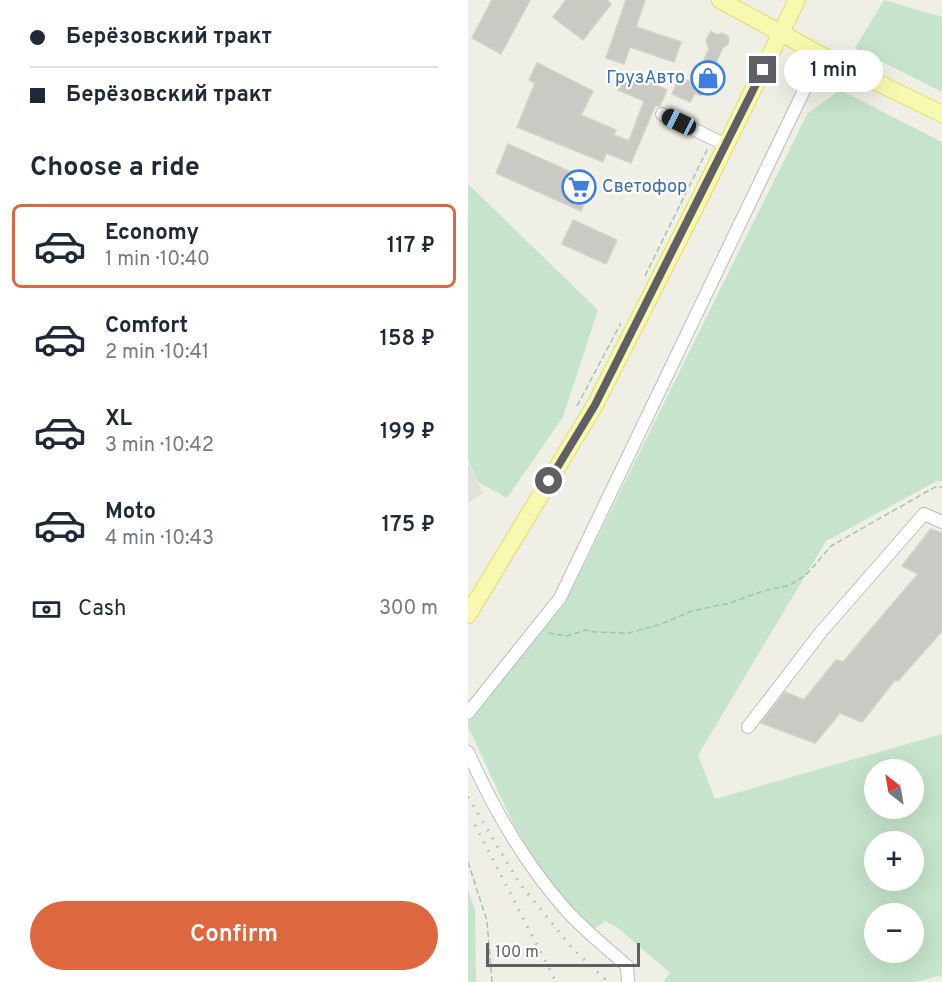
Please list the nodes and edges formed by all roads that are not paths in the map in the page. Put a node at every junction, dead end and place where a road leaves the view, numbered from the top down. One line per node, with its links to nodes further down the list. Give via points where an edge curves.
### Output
1 (720, 0): 3 (main road)
2 (797, 0): 3 (main road)
3 (781, 33): 4 (main road); 7 (main road)
4 (821, 54): 6 (main road); 10 (lane, via 560,598)
5 (662, 114): 7 (lane)
6 (942, 114)
7 (719, 142): 9 (main road, via 595,405)
8 (942, 522): 11 (lane, via 924,514 821,632)
9 (468, 615)
10 (468, 713)
11 (748, 727)
12 (468, 752): 13 (lane, via 504,824 542,880 567,911 627,966)
13 (628, 982)

